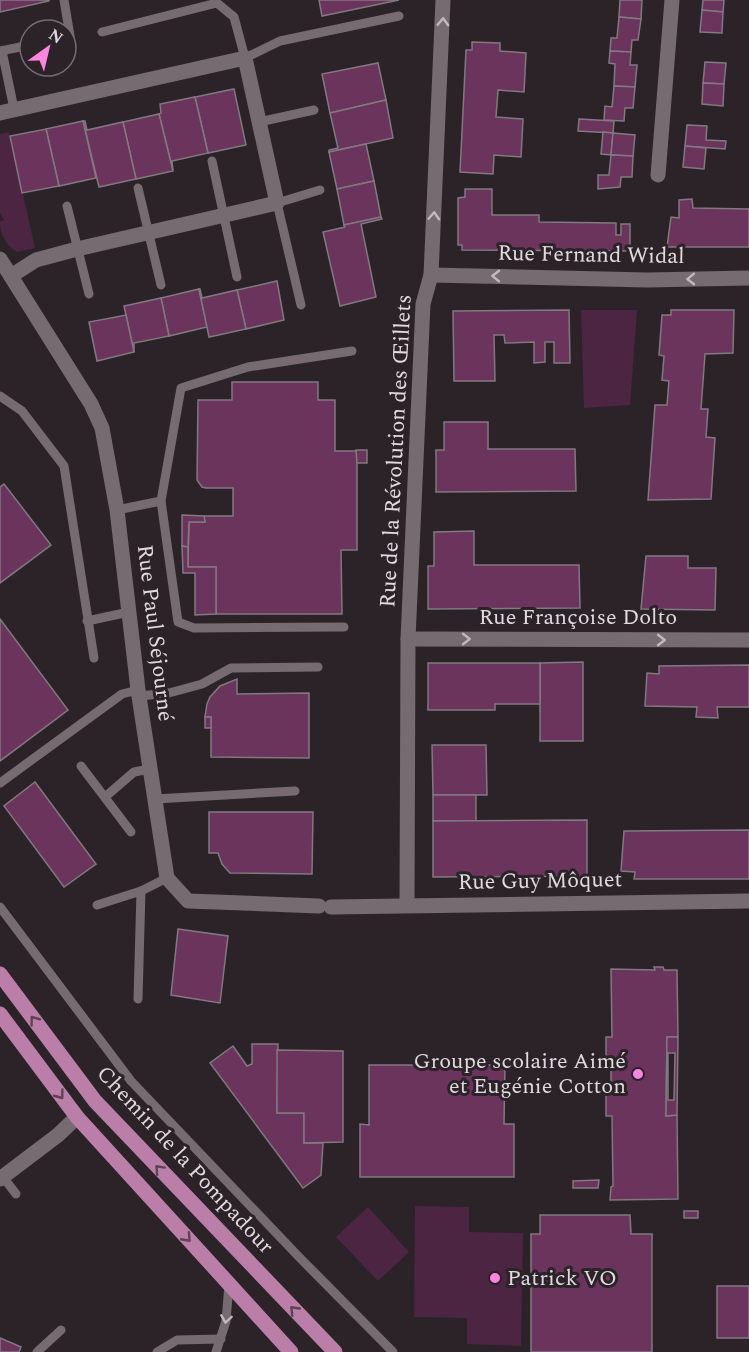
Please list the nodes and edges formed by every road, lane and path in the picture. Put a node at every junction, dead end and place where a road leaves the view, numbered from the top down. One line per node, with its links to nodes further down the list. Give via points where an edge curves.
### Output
1 (64, 0): 5 (lane)
2 (443, 0): 23 (street, Rue de la Révolution des Œillets, one-way to 2)
3 (672, 0): 14 (street)
4 (399, 16): 9 (lane, via 280,41)
5 (67, 18)
6 (102, 32): 9 (lane, via 217,3 234,17)
7 (18, 47): 8 (lane)
8 (1, 51): 11 (lane)
9 (245, 58): 11 (street); 12 (street)
10 (314, 110): 12 (lane)
11 (7, 111)
12 (259, 122): 17 (street)
13 (212, 161): 19 (lane)
14 (658, 175)
15 (138, 188): 20 (lane)
16 (320, 190): 17 (lane)
17 (277, 203): 19 (street); 29 (lane)
18 (67, 206): 21 (lane)
19 (223, 215): 20 (street); 25 (lane)
20 (148, 232): 21 (street); 27 (lane)
21 (77, 249): 24 (street, via 36,260); 28 (lane)
22 (0, 259): 24 (street, Rue Paul Séjourné)
23 (431, 275): 26 (street, Rue Fernand Widal, one-way to 23); 37 (street, Rue de la Révolution des Œillets, via 423,304)
24 (11, 276): 33 (street, Rue Paul Séjourné, via 102,428)
25 (237, 277)
26 (749, 278)
27 (161, 285)
28 (89, 294)
29 (301, 305)
30 (352, 351): 32 (lane, via 248,367 181,388)
31 (0, 396): 35 (lane, via 22,411 64,466)
32 (162, 501): 33 (lane); 36 (lane, via 178,622 194,628)
33 (117, 510): 34 (street, Rue Paul Séjourné)
34 (129, 612): 35 (lane); 41 (street, Rue Paul Séjourné)
35 (87, 621): 39 (lane)
36 (344, 627)
37 (408, 639): 38 (street, Rue Françoise Dolto, one-way to 38); 53 (street, Rue de la Révolution des Œillets)
38 (749, 640)
39 (94, 658)
40 (318, 667): 41 (lane, via 231,668 202,684 169,693)
41 (139, 693): 43 (street, Rue Paul Séjourné); 44 (lane, via 122,694)
42 (81, 766): 46 (lane)
43 (150, 769): 46 (lane, via 134,772); 47 (street, Rue Paul Séjourné)
44 (0, 783)
45 (295, 791): 47 (lane)
46 (105, 797): 48 (lane)
47 (155, 799): 49 (street, Rue Paul Séjourné)
48 (131, 832)
49 (166, 878): 50 (lane); 53 (street, Rue Guy Môquet, via 188,901 325,907)
50 (141, 891): 52 (lane); 56 (lane)
51 (749, 901): 53 (street, Rue Guy Môquet)
52 (97, 905)
53 (407, 905)
54 (0, 907): 69 (lane, via 131,1082)
55 (0, 974): 68 (main road, Chemin de la Pompadour, one-way to 55, via 95,1101)
56 (138, 999)
57 (0, 1014): 58 (main road, one-way to 58)
58 (77, 1117): 59 (street); 61 (main road, one-way to 61)
59 (2, 1178): 60 (lane)
60 (16, 1194)
61 (229, 1284): 63 (lane, one-way to 63); 67 (main road)
62 (61, 1330): 64 (lane)
63 (221, 1339): 65 (lane, via 177,1340); 66 (lane)
64 (37, 1352)
65 (157, 1352)
66 (216, 1352)
67 (291, 1352)
68 (335, 1352)
69 (393, 1352)

